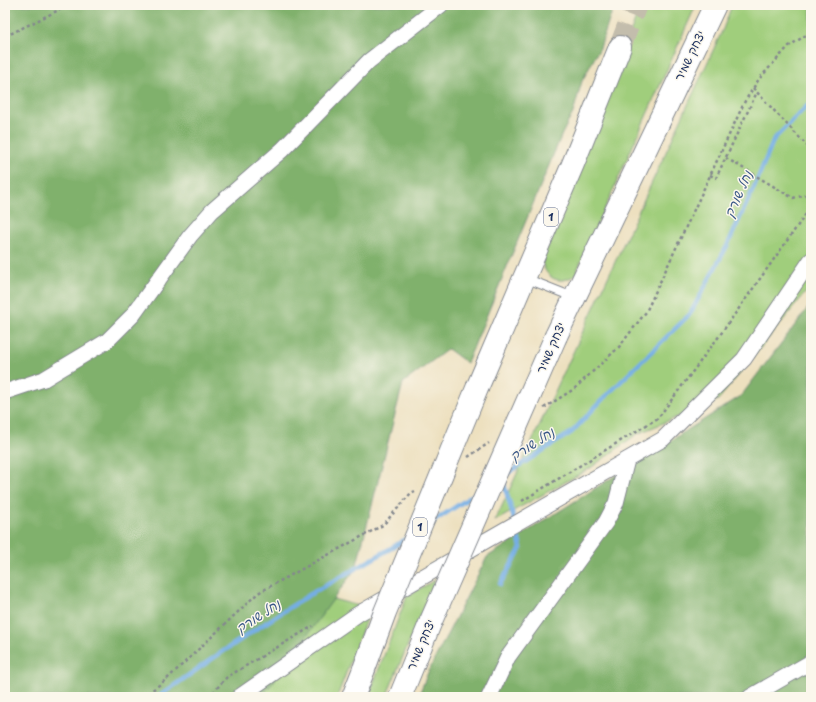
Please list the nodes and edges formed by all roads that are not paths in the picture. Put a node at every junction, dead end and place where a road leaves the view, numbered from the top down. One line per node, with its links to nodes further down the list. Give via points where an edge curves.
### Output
1 (441, 5): 7 (street, via 369,62 282,150 212,211 190,236 133,315 108,341 44,379)
2 (715, 5): 6 (highway, יצחק שמיר)
3 (620, 47): 5 (highway, 1)
4 (811, 260): 8 (street, via 744,359 663,439)
5 (525, 278): 6 (lane); 11 (highway, 1, bridge, via 478,386)
6 (574, 297): 12 (highway, יצחק שמיר, bridge)
7 (5, 392)
8 (627, 460): 10 (street, via 358,614); 13 (street, via 616,503 606,522 508,657)
9 (811, 662): 14 (street)
10 (239, 697)
11 (353, 697)
12 (400, 697)
13 (490, 697)
14 (750, 697)

